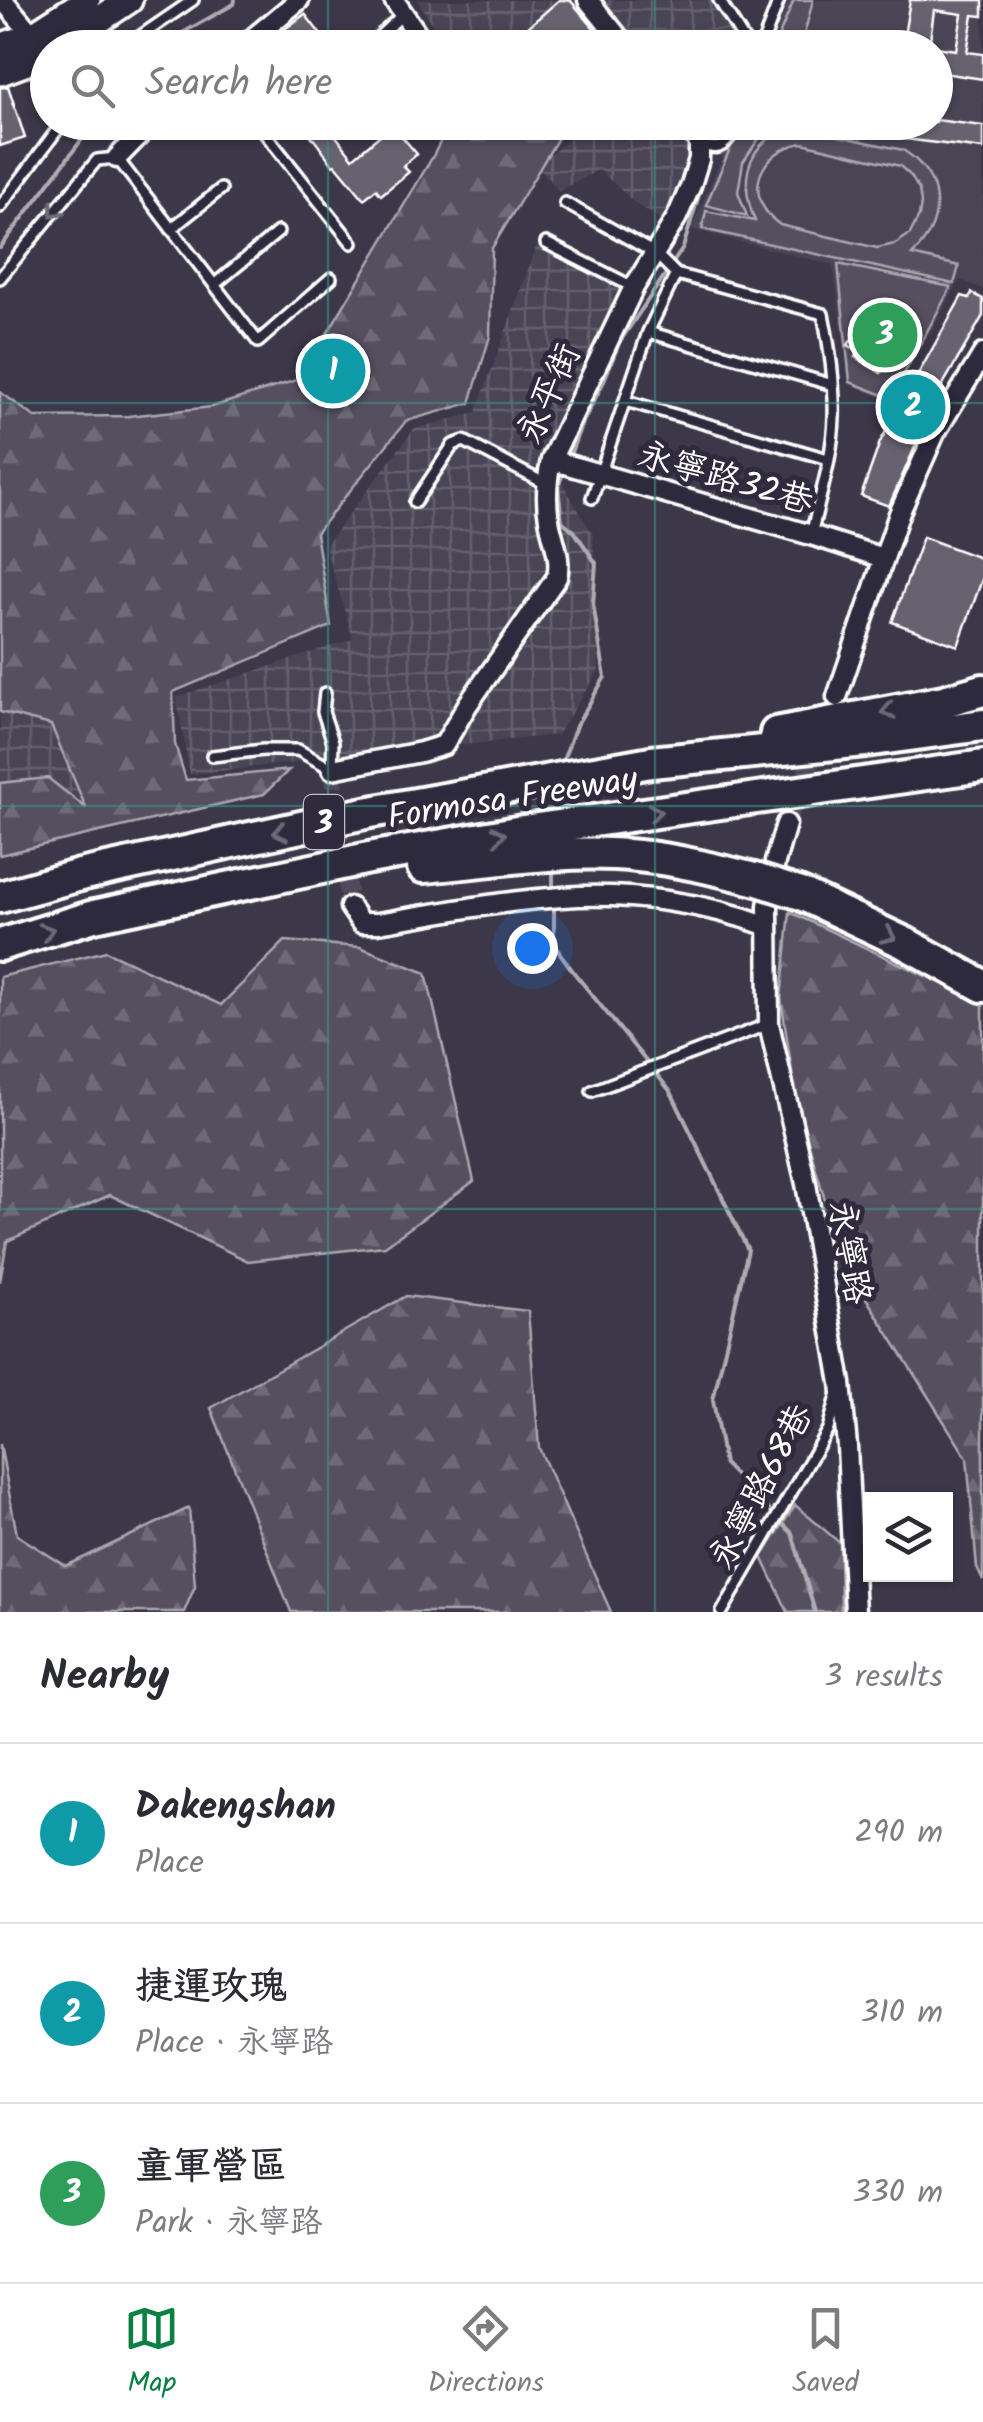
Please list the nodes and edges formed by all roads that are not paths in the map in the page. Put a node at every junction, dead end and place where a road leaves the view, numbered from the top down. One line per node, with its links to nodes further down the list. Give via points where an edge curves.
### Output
1 (3, 0): 19 (street)
2 (87, 0): 10 (main road)
3 (129, 0): 11 (main road)
4 (193, 0): 12 (lane)
5 (299, 0): 13 (street)
6 (588, 0): 16 (street)
7 (719, 0): 17 (lane)
8 (779, 0): 18 (lane)
9 (398, 7): 14 (lane); 15 (street)
10 (59, 30)
11 (85, 30)
12 (149, 30)
13 (263, 30)
14 (380, 30)
15 (414, 30)
16 (612, 30)
17 (738, 30)
18 (768, 30)
19 (30, 32)
20 (0, 47): 21 (main road)
21 (30, 47)
22 (30, 55): 23 (main road)
23 (0, 72)
24 (50, 140): 33 (lane)
25 (134, 140): 30 (street)
26 (270, 140): 36 (lane)
27 (696, 140): 29 (street)
28 (728, 140): 29 (lane, via 715,149)
29 (698, 144): 38 (street, 永平街, via 691,185)
30 (117, 158): 34 (lane); 40 (lane, one-way to 40, via 97,160)
31 (221, 189): 34 (lane)
32 (565, 203): 38 (lane)
33 (0, 207)
34 (171, 228): 42 (lane)
35 (278, 232): 42 (lane)
36 (352, 243)
37 (546, 243): 43 (lane)
38 (656, 254): 39 (lane); 43 (street, 永平街)
39 (676, 274): 44 (lane); 46 (lane, via 824,314)
40 (0, 278)
41 (331, 278): 42 (lane, via 258,342)
42 (214, 286)
43 (634, 287): 49 (street, 永平街)
44 (648, 332): 46 (lane); 47 (lane)
45 (983, 354): 55 (street, via 935,434)
46 (833, 385): 48 (lane)
47 (626, 401): 48 (lane); 50 (lane)
48 (828, 459): 54 (lane)
49 (551, 460): 50 (street, 永寧路32巷); 51 (street, 永平街)
50 (600, 474): 52 (lane); 54 (street, 永寧路32巷)
51 (546, 484): 53 (lane, via 464,441 453,445); 63 (street, 永平街, via 557,577 444,745)
52 (592, 498)
53 (415, 502)
54 (810, 534): 55 (street, 永寧路32巷)
55 (883, 558): 58 (street)
56 (983, 690): 61 (highway, one-way to 61)
57 (324, 692): 63 (lane)
58 (837, 697)
59 (983, 725): 61 (highway, Formosa Freeway / 3)
60 (212, 756): 63 (lane, via 298,750)
61 (651, 762): 67 (highway, Formosa Freeway / 3, one-way to 67, via 365,813)
62 (983, 766): 65 (highway, Formosa Freeway, one-way to 62)
63 (332, 769)
64 (786, 824): 66 (street, 永寧路)
65 (553, 841): 66 (highway, via 700,864); 70 (highway, one-way to 65, via 94,916)
66 (763, 894): 69 (street, 永寧路); 71 (highway, one-way to 71, bridge, via 801,894)
67 (0, 897)
68 (350, 907): 69 (street, via 361,922 378,922 562,897 622,897 727,911)
69 (768, 926): 72 (street, 永寧路)
70 (0, 945)
71 (983, 986)
72 (769, 1024): 73 (lane); 74 (street, 永寧路)
73 (592, 1091)
74 (841, 1384): 75 (lane, 永寧路68巷, via 828,1429); 76 (street, 永寧路)
75 (722, 1612)
76 (854, 1612)

